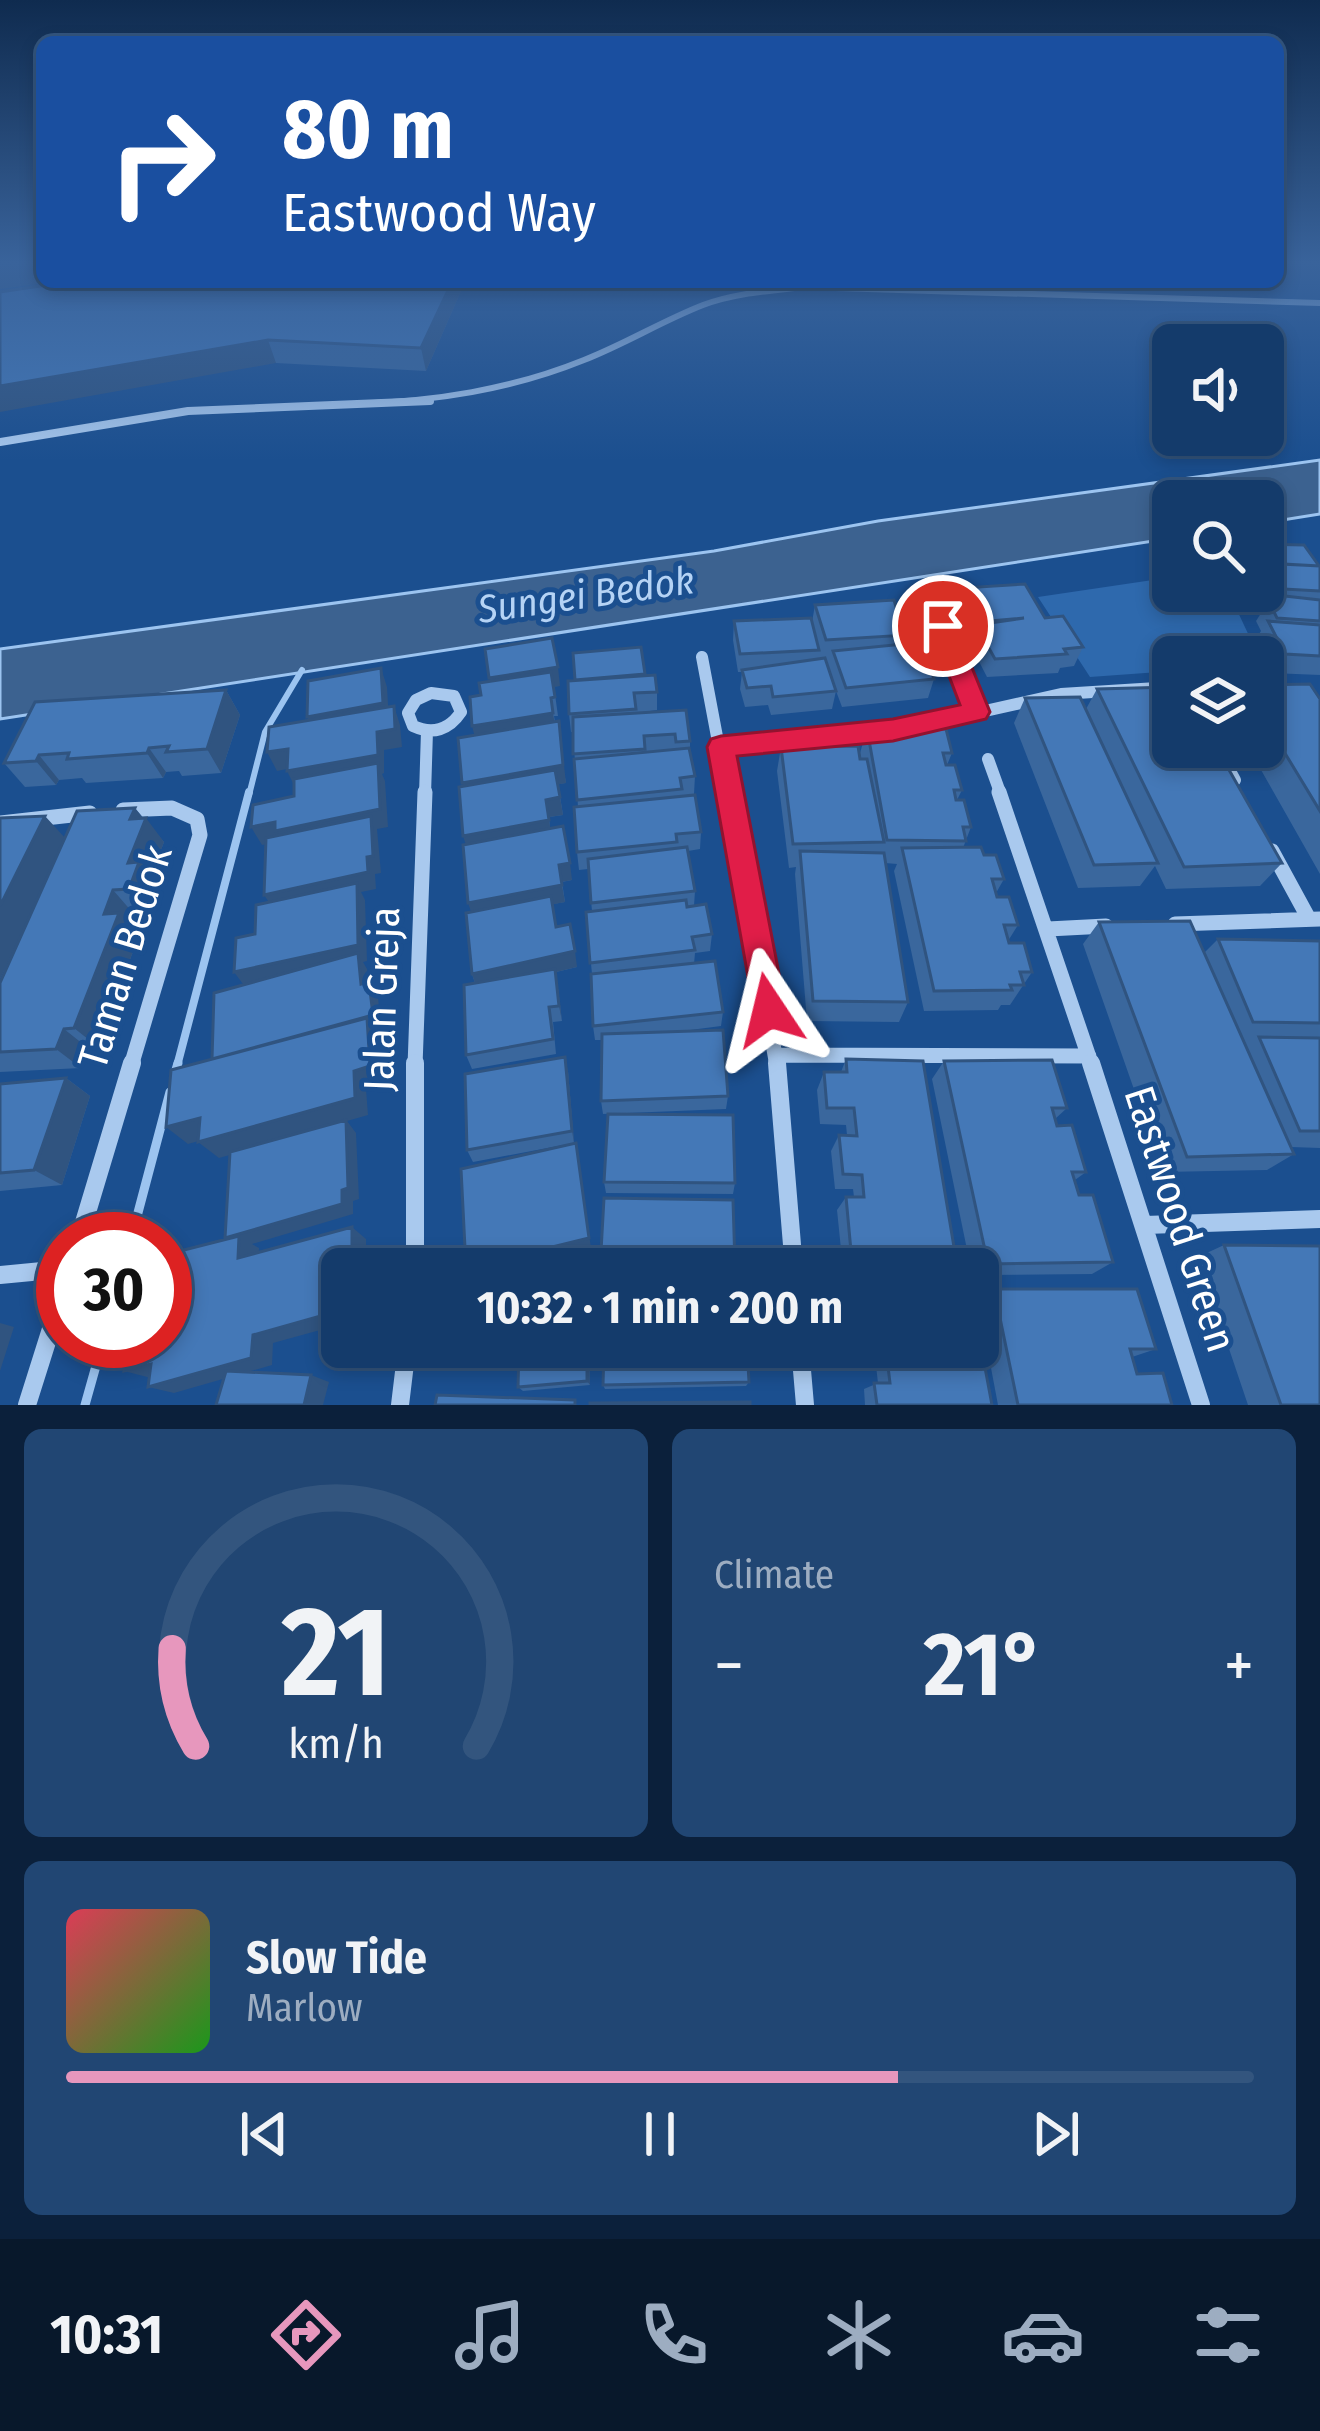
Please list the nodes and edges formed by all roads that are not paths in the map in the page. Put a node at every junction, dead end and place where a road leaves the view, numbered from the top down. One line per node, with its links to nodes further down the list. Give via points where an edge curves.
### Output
1 (652, 330): 2 (lane, via 583,362 432,401 188,411)
2 (0, 442)
3 (943, 626): 6 (street)
4 (702, 657): 8 (street)
5 (1152, 688): 6 (street, via 1061,694)
6 (976, 712): 8 (street, via 893,730)
7 (428, 731): 23 (street, Jalan Greja)
8 (721, 747): 18 (street)
9 (988, 759): 17 (street, Eastwood Green)
10 (1228, 768): 11 (street)
11 (1241, 793)
12 (0, 823): 20 (street, Taman Bedok, via 160,807 190,814 200,826)
13 (1262, 831): 14 (street)
14 (1315, 919): 15 (street)
15 (1154, 925)
16 (1131, 926): 17 (street)
17 (1048, 928): 19 (street, Eastwood Green)
18 (776, 1054): 19 (street, Eastwood Green); 24 (street)
19 (1089, 1056): 22 (street, Eastwood Green)
20 (87, 1212)
21 (1320, 1219): 22 (street)
22 (1144, 1226): 33 (street, Eastwood Green)
23 (415, 1248)
24 (792, 1248)
25 (36, 1272): 26 (street)
26 (0, 1275)
27 (39, 1368): 30 (street)
28 (404, 1368): 31 (street)
29 (802, 1368): 32 (street)
30 (27, 1405)
31 (400, 1405)
32 (805, 1405)
33 (1202, 1405)

